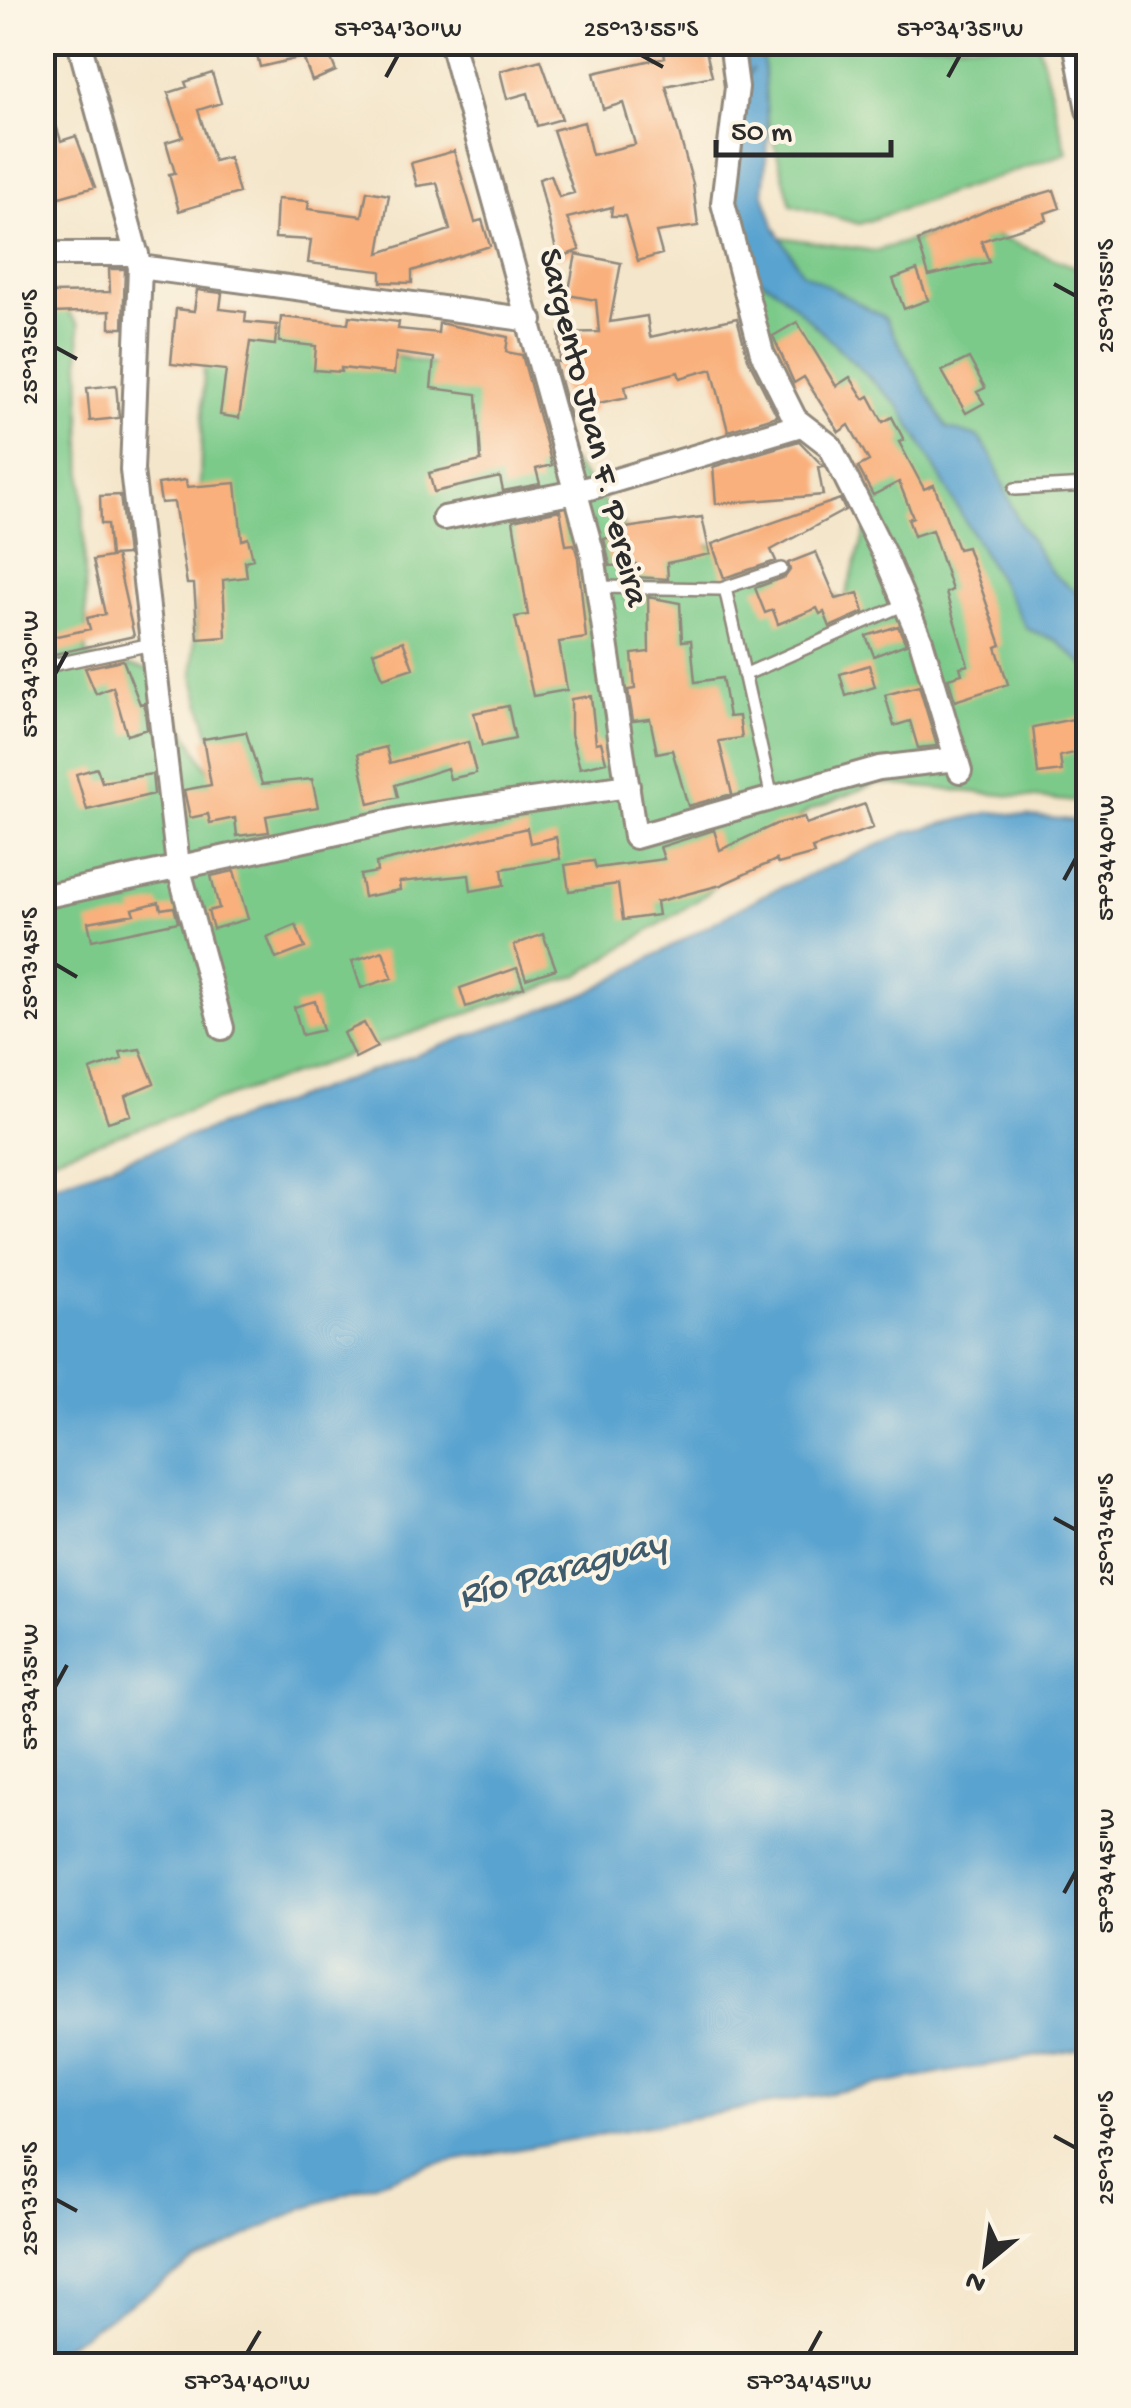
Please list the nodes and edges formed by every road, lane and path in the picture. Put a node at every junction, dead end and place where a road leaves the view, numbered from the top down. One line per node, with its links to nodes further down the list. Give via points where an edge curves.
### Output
1 (80, 42): 7 (street)
2 (450, 42): 8 (street, Sargento Juan F. Pereira)
3 (731, 42): 9 (street, via 737,87 723,203 762,353)
4 (1075, 42): 5 (street)
5 (1088, 110)
6 (42, 254): 7 (street)
7 (138, 261): 8 (street); 18 (street, via 132,470)
8 (531, 320): 12 (street, Sargento Juan F. Pereira)
9 (801, 426): 12 (street); 17 (street, via 830,446)
10 (1088, 485): 11 (lane)
11 (1015, 489)
12 (576, 492): 13 (street); 15 (street, Sargento Juan F. Pereira)
13 (444, 518)
14 (781, 569): 16 (lane)
15 (598, 587): 16 (lane); 21 (street, Sargento Juan F. Pereira)
16 (724, 588): 20 (lane)
17 (905, 604): 20 (lane); 22 (street, via 958,765 879,768)
18 (152, 644): 19 (lane); 23 (street)
19 (42, 667)
20 (744, 675): 22 (lane)
21 (628, 786): 22 (street, Sargento Juan F. Pereira, via 635,837); 23 (street, via 406,818)
22 (772, 798)
23 (178, 866): 24 (street); 25 (street)
24 (42, 897)
25 (222, 1028)

